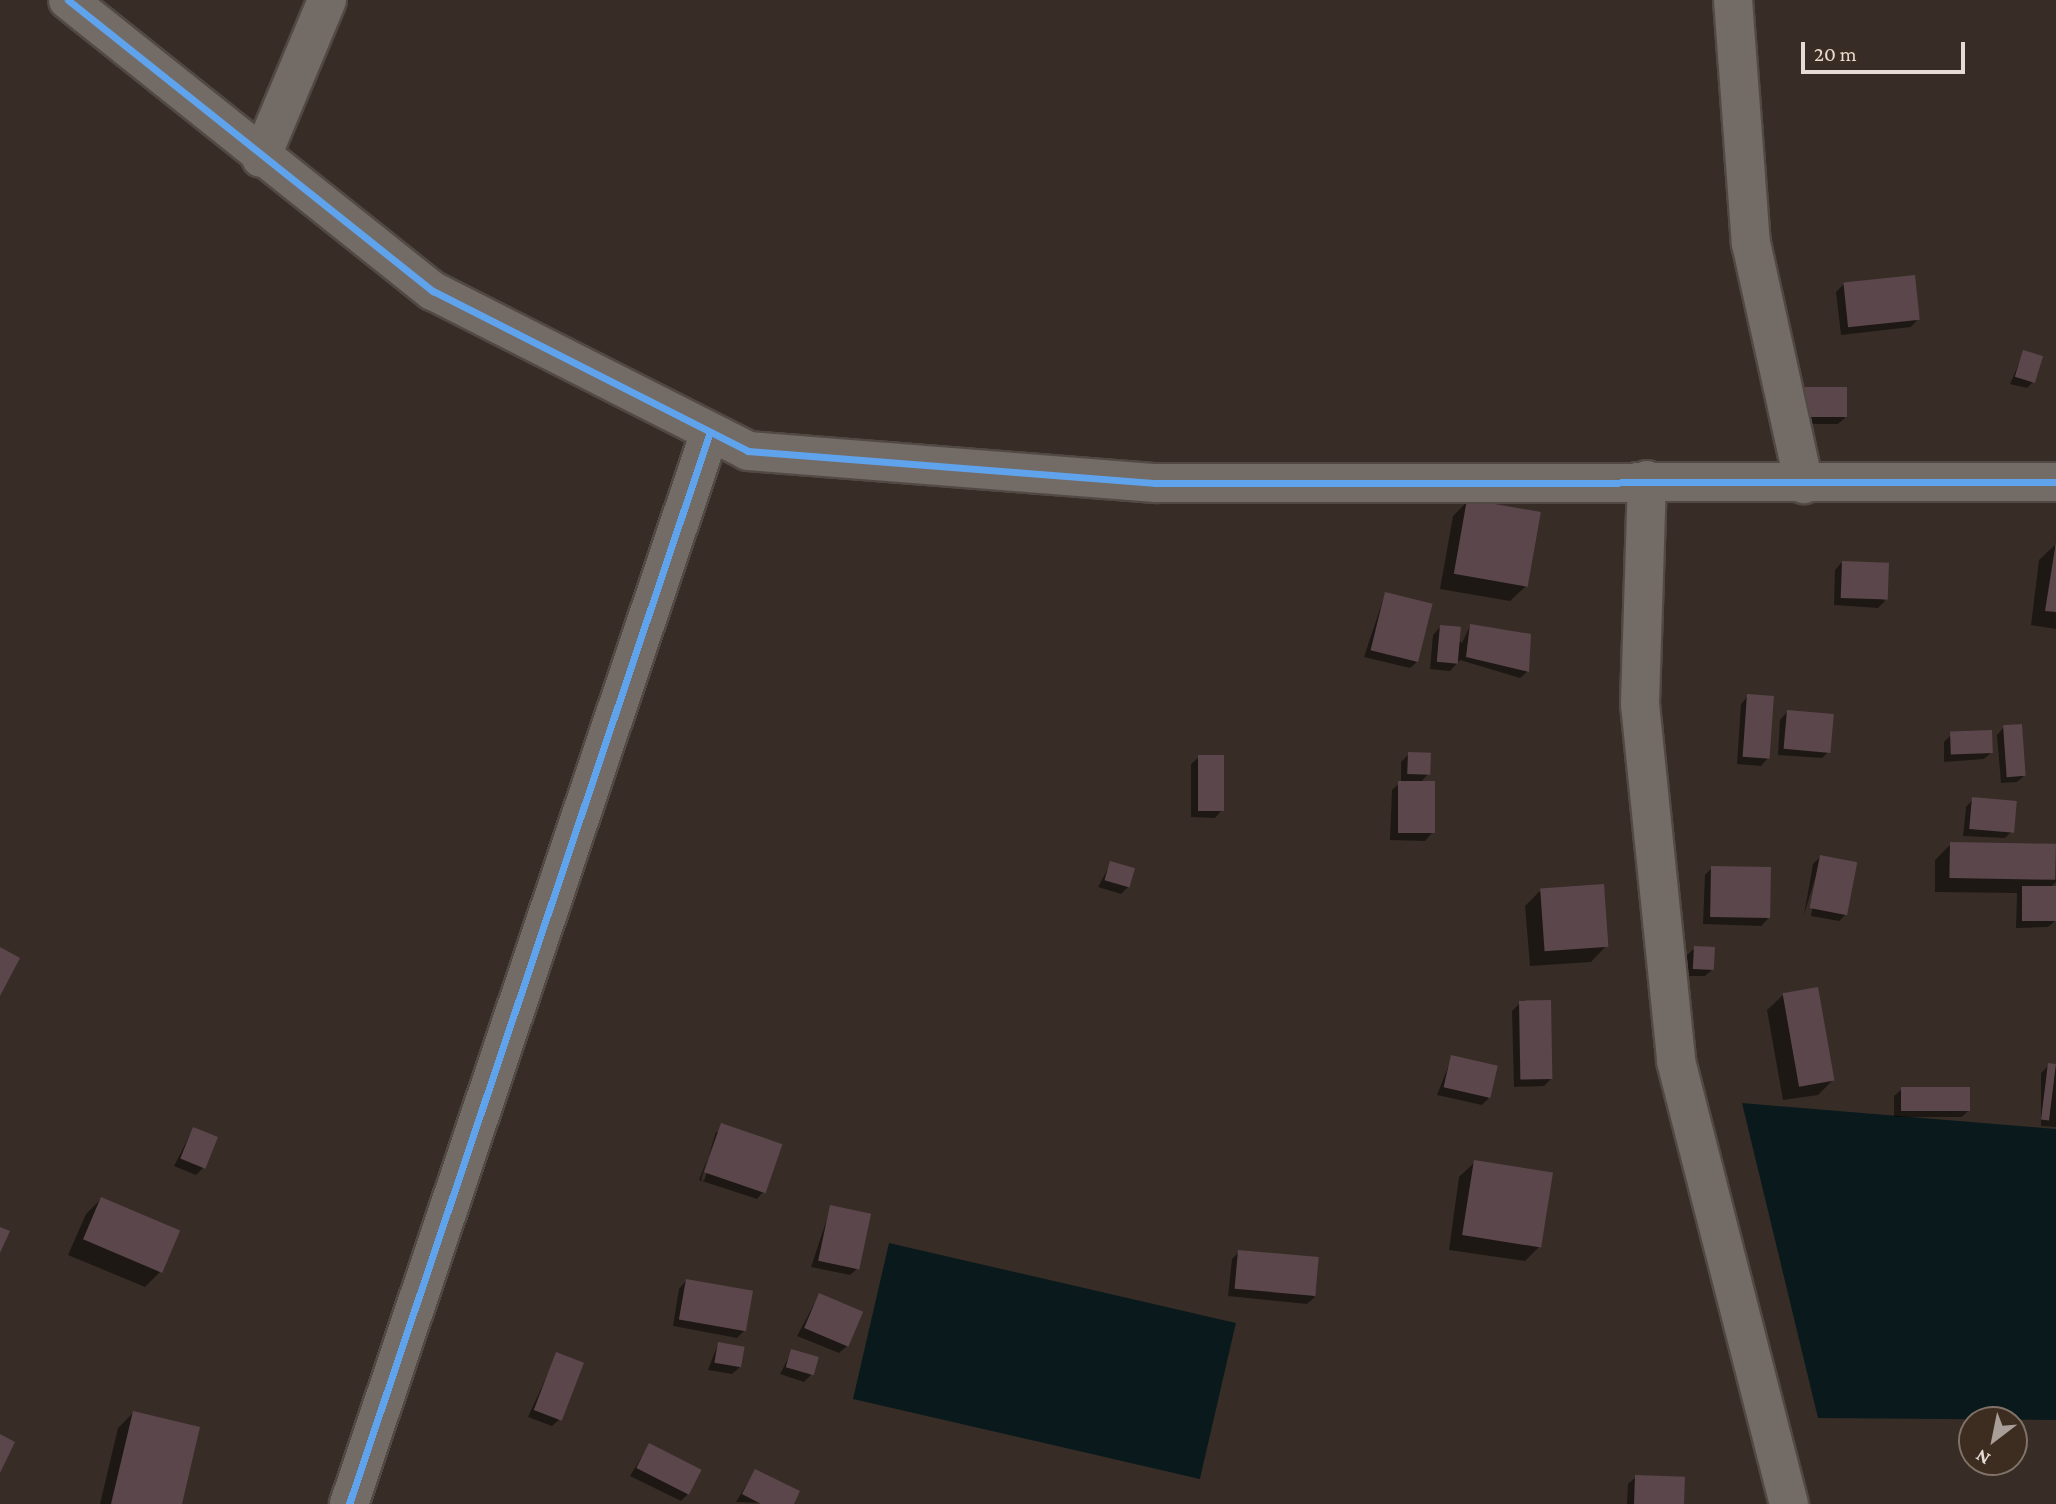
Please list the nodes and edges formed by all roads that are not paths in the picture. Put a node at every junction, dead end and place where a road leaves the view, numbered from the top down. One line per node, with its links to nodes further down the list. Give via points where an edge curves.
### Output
1 (68, 0): 4 (street)
2 (327, 0): 4 (street)
3 (1733, 0): 8 (street, via 1751,243)
4 (261, 158): 5 (street, via 433,291)
5 (709, 435): 6 (street, via 748,451 1156,483); 9 (street)
6 (1647, 480): 8 (street); 10 (street, via 1640,704 1676,1061)
7 (2056, 482): 8 (street)
8 (1804, 484)
9 (349, 1504)
10 (1789, 1504)

